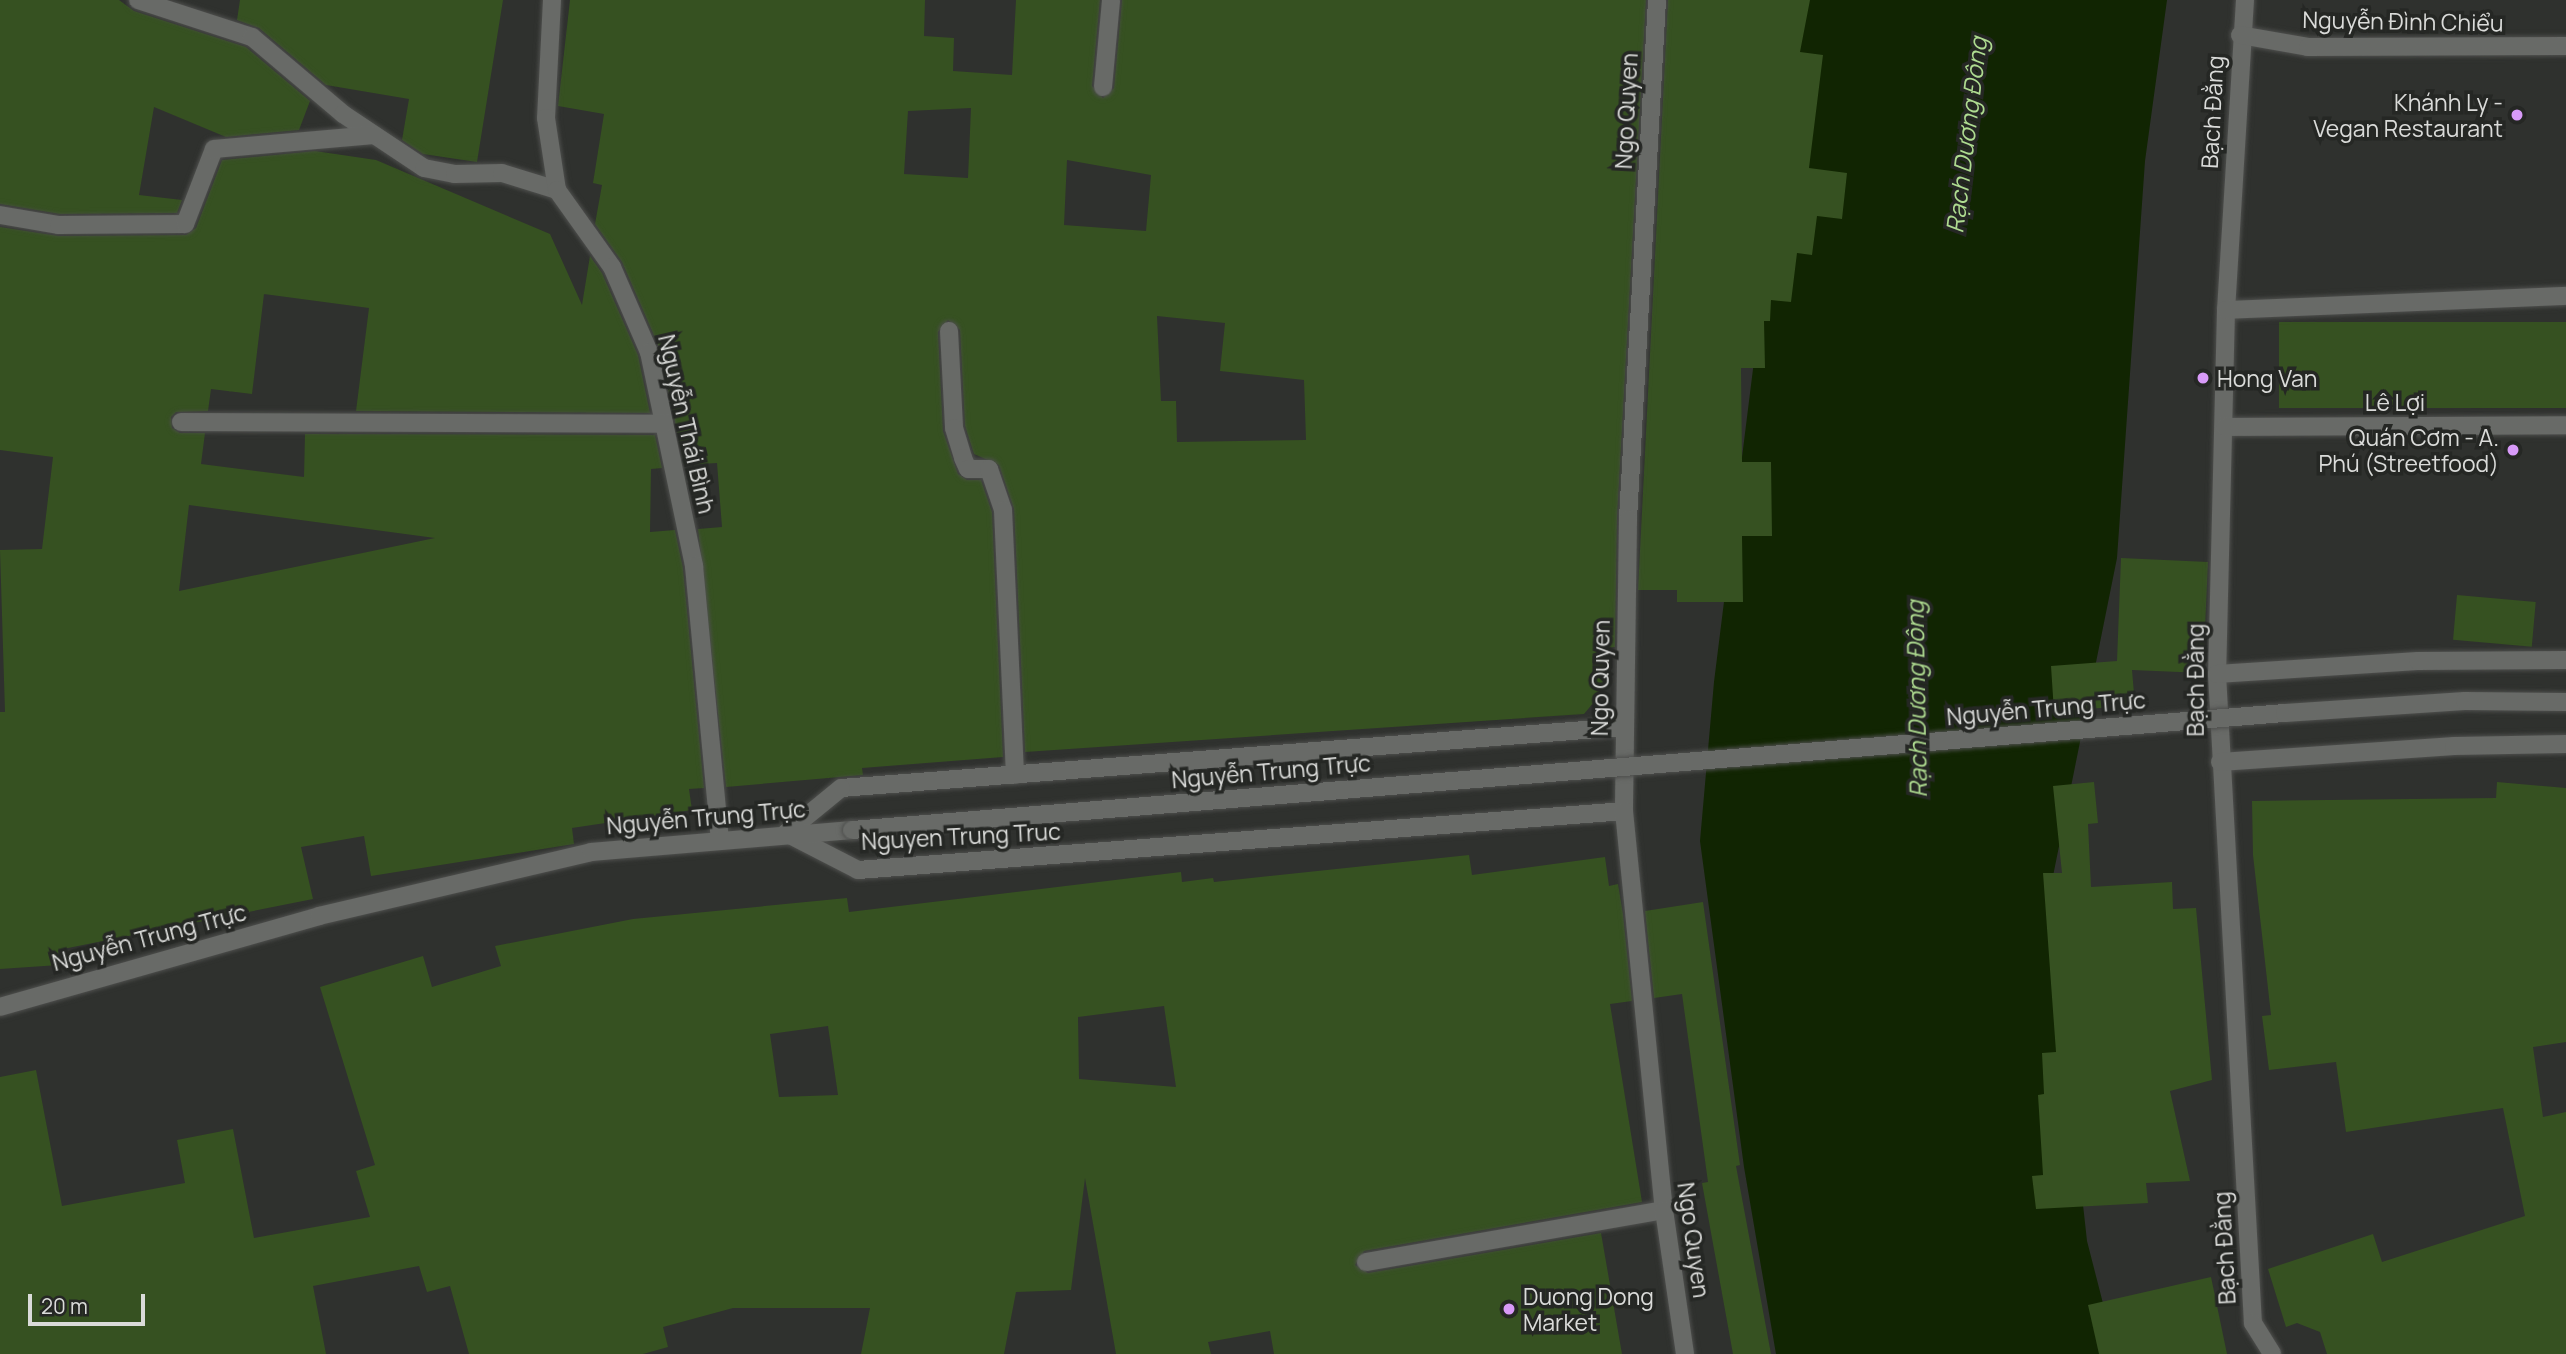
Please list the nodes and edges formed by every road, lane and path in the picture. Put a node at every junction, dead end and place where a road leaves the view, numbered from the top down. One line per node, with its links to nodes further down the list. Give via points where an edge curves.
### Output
1 (138, 0): 9 (street, via 251,37)
2 (552, 0): 10 (street, Nguyễn Thái Bình, via 546,118)
3 (1111, 0): 8 (street)
4 (1657, 0): 22 (street, Ngo Quyen, via 1628,519)
5 (2245, 0): 6 (street, Bạch Đằng)
6 (2240, 35): 7 (street, Nguyễn Đình Chiểu, via 2308,47); 13 (street, Bạch Đằng)
7 (2566, 46)
8 (1103, 87)
9 (373, 135): 10 (street, via 424,168 455,174 502,173); 11 (street, via 214,149 185,224 59,225)
10 (557, 190): 16 (street, Nguyễn Thái Bình, via 612,267 649,352)
11 (0, 215)
12 (2564, 291): 13 (street)
13 (2226, 310): 18 (street, Bạch Đằng)
14 (949, 331): 25 (street, via 954,428 963,458 968,469 989,469 1003,510)
15 (181, 422): 16 (street)
16 (664, 424): 28 (street, Nguyễn Thái Bình, via 694,566)
17 (2566, 425): 18 (street, Lê Lợi)
18 (2225, 428): 20 (street, Bạch Đằng)
19 (2566, 660): 20 (street, via 2418,661)
20 (2217, 674): 24 (street, Bạch Đằng)
21 (2566, 702): 27 (street, Nguyễn Trung Trực, bridge, via 2465,701 2285,713)
22 (1623, 727): 25 (street); 26 (street, Ngo Quyen)
23 (2566, 744): 24 (street, via 2454,746)
24 (2220, 762): 33 (street, Bạch Đằng, via 2253,1323)
25 (1015, 775): 27 (street, via 841,788)
26 (1624, 811): 27 (street, Nguyen Trung Truc, via 858,870); 30 (street, Ngo Quyen)
27 (786, 833): 28 (street, Nguyễn Trung Trực)
28 (720, 839): 29 (street, Nguyễn Trung Trực, via 591,852 451,882)
29 (0, 1007)
30 (1664, 1210): 31 (street); 32 (street, Ngo Quyen)
31 (1366, 1262)
32 (1685, 1354)
33 (2272, 1354)

